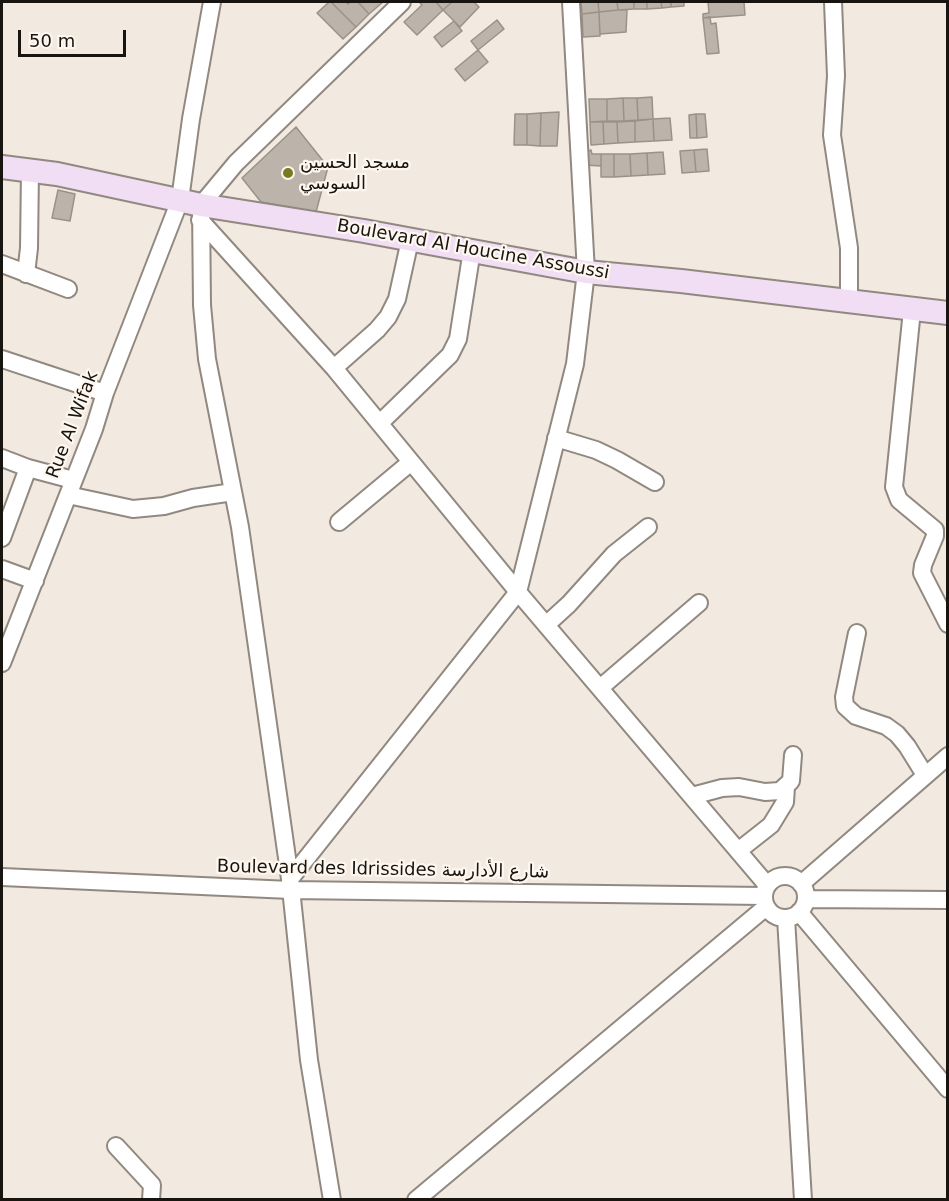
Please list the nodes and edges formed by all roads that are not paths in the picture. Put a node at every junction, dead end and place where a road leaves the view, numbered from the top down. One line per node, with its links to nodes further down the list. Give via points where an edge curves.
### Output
1 (212, 2): 7 (street, via 191,119)
2 (402, 2): 7 (street, Rue Al Wifak)
3 (571, 2): 11 (street)
4 (833, 2): 14 (street, via 836,76 832,135 847,226)
5 (2, 167): 6 (street, Boulevard Al Houcine Assoussi)
6 (30, 170): 7 (street, Boulevard Al Houcine Assoussi); 12 (street)
7 (194, 208): 8 (street, Boulevard Al Houcine Assoussi); 18 (street); 19 (street, Rue Al Wifak); 27 (street, via 203,332)
8 (410, 240): 9 (street, Boulevard Al Houcine Assoussi); 18 (street, via 397,299 388,317)
9 (472, 250): 11 (street, Boulevard Al Houcine Assoussi); 20 (street, via 458,339 450,355)
10 (2, 264): 12 (street)
11 (586, 272): 14 (street, Boulevard Al Houcine Assoussi); 21 (street, via 575,364)
12 (26, 274): 13 (street)
13 (68, 289)
14 (849, 302): 15 (street, Boulevard Al Houcine Assoussi)
15 (912, 310): 16 (street, Boulevard Al Houcine Assoussi); 35 (street, via 894,487 899,500 935,530 922,573)
16 (948, 313)
17 (2, 359): 19 (street)
18 (334, 368): 20 (street)
19 (105, 393): 26 (street, Rue Al Wifak)
20 (380, 423): 23 (street)
21 (556, 438): 25 (street, via 596,450); 33 (street)
22 (2, 458): 24 (street)
23 (411, 462): 28 (street); 33 (street)
24 (28, 468): 26 (street); 30 (street)
25 (655, 482)
26 (70, 488): 27 (street, via 133,509); 32 (street, Rue Al Wifak)
27 (233, 492): 47 (street)
28 (339, 522)
29 (648, 527): 36 (street, via 614,554)
30 (2, 538)
31 (2, 569): 32 (street)
32 (35, 581): 38 (street, Rue Al Wifak)
33 (518, 592): 36 (street); 47 (street)
34 (699, 603): 39 (street)
35 (948, 624)
36 (546, 625): 39 (street)
37 (857, 633): 42 (street, via 845,706 856,716 897,734)
38 (2, 663)
39 (600, 688): 44 (street)
40 (793, 755): 43 (street, via 791,781)
41 (948, 756): 42 (street)
42 (925, 776): 50 (street)
43 (786, 787): 44 (street, via 765,792 722,788); 45 (street, via 785,802 771,825)
44 (692, 796): 45 (street)
45 (738, 851): 48 (street)
46 (2, 877): 47 (street, Boulevard des Idrissides شارع الأدارسة)
47 (290, 884): 48 (street, Boulevard des Idrissides شارع الأدارسة); 54 (street, via 309,1060)
48 (766, 896): 50 (street, via 778,917); 50 (street, via 780,876 788,876); 55 (street)
49 (948, 900): 50 (street)
50 (798, 903): 51 (street); 56 (street)
51 (948, 1089)
52 (116, 1146): 53 (street, via 152,1185)
53 (151, 1200)
54 (332, 1200)
55 (416, 1200)
56 (803, 1200)

